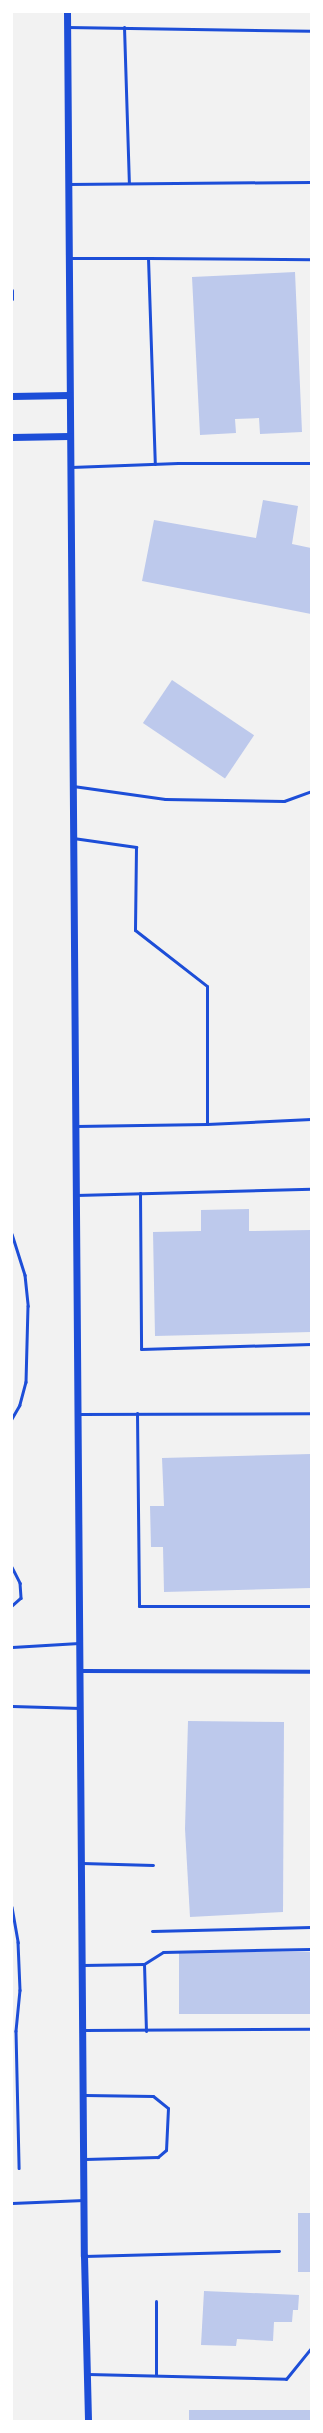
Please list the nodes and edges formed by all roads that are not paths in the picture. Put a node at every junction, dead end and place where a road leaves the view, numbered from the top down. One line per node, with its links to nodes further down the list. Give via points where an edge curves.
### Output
1 (67, 12): 2 (street)
2 (67, 27): 3 (lane); 6 (street)
3 (124, 27): 4 (lane); 7 (lane)
4 (311, 31)
5 (311, 182): 7 (lane)
6 (68, 184): 7 (lane); 8 (street)
7 (129, 184)
8 (68, 258): 9 (lane); 13 (street)
9 (148, 258): 10 (lane); 18 (lane)
10 (311, 259)
11 (12, 290): 12 (lane)
12 (12, 299)
13 (69, 395): 14 (street); 15 (street)
14 (12, 396)
15 (69, 436): 16 (street); 19 (street)
16 (12, 437)
17 (311, 463): 18 (lane)
18 (155, 464): 19 (lane)
19 (69, 467): 20 (street)
20 (73, 786): 21 (lane, via 165,799 284,801); 22 (street)
21 (311, 791)
22 (73, 838): 24 (lane, via 136,847 135,930 207,986); 25 (street)
23 (311, 1119): 24 (lane)
24 (206, 1124): 25 (lane)
25 (76, 1126): 28 (street)
26 (311, 1189): 27 (lane)
27 (140, 1193): 28 (lane); 29 (lane, via 141,1349)
28 (76, 1195): 32 (street)
29 (311, 1344)
30 (137, 1413): 31 (lane); 32 (lane); 33 (lane, via 140,1606)
31 (311, 1413)
32 (78, 1414): 34 (street)
33 (311, 1606)
34 (81, 1643): 35 (lane); 36 (street)
35 (12, 1648)
36 (81, 1671): 37 (street); 39 (street)
37 (311, 1672)
38 (12, 1706): 39 (lane)
39 (81, 1708): 40 (street)
40 (82, 1863): 41 (lane); 46 (street)
41 (153, 1866)
42 (311, 1927): 43 (lane)
43 (152, 1931)
44 (311, 1949): 45 (lane, via 163,1952)
45 (144, 1964): 46 (lane); 49 (lane)
46 (83, 1965): 48 (street)
47 (311, 2029): 49 (lane)
48 (84, 2030): 49 (lane); 50 (street)
49 (146, 2031)
50 (85, 2095): 51 (street); 51 (lane, via 153,2096 168,2108 166,2150 158,2157)
51 (85, 2159): 52 (street)
52 (85, 2200): 53 (lane); 55 (street)
53 (12, 2203)
54 (279, 2251): 55 (lane)
55 (84, 2256): 58 (street)
56 (156, 2301): 59 (lane)
57 (311, 2348): 59 (lane, via 286,2379)
58 (88, 2374): 59 (lane); 60 (street)
59 (156, 2374)
60 (88, 2421)

